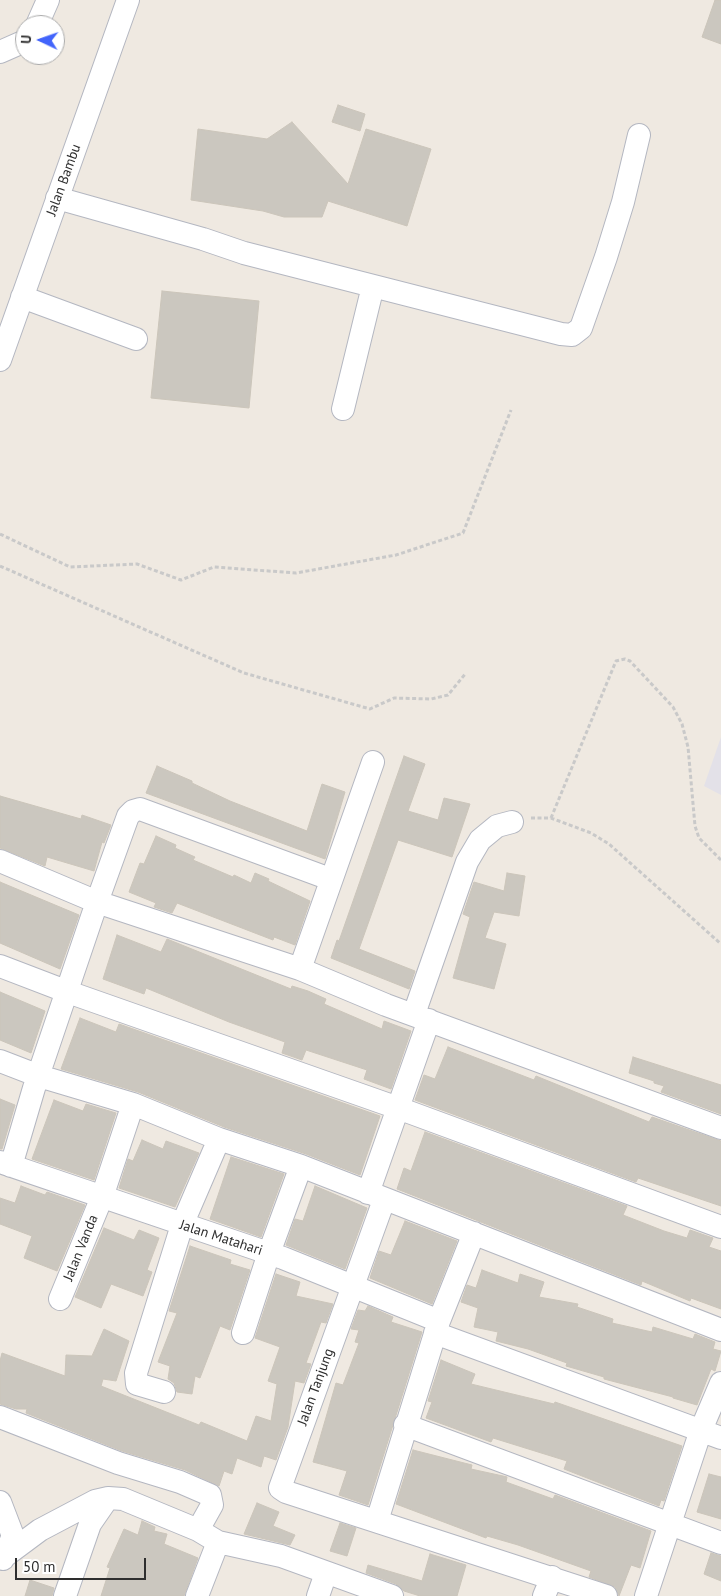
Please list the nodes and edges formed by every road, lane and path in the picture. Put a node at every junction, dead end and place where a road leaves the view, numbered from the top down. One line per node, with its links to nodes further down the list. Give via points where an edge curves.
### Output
1 (48, 0): 3 (street)
2 (128, 0): 7 (street, Jalan Bambu)
3 (41, 15)
4 (15, 45): 5 (street)
5 (0, 52)
6 (639, 135): 8 (street, via 606,258 580,328 572,335)
7 (57, 198): 8 (street, via 244,253); 9 (street, Jalan Bambu)
8 (373, 286): 12 (street)
9 (22, 297): 10 (street); 11 (street, Jalan Bambu)
10 (136, 339)
11 (0, 360)
12 (343, 409)
13 (511, 410): 14 (path, via 463,534 396,555 296,573 214,567 181,580 137,564 70,567)
14 (0, 534)
15 (0, 566): 16 (path, via 244,673 370,710 394,698 431,699 448,695)
16 (466, 673)
17 (373, 762): 21 (street)
18 (512, 822): 27 (street, Jalan Tanjung, via 498,826 480,840 467,862)
19 (721, 860): 23 (path, via 699,838 694,826 688,747 682,724 673,707 630,661 616,661 551,818 591,833 609,844)
20 (0, 861): 22 (street)
21 (330, 879): 22 (street, via 140,809 128,816); 25 (street)
22 (97, 902): 25 (street); 26 (street)
23 (721, 944)
24 (0, 966): 26 (street)
25 (300, 969): 27 (street, via 386,1006)
26 (68, 992): 29 (street); 31 (street)
27 (421, 1017): 31 (street, Jalan Tanjung); 32 (street)
28 (0, 1061): 29 (street)
29 (39, 1076): 30 (street); 34 (street)
30 (133, 1104): 33 (street); 36 (street, Jalan Vanda)
31 (398, 1108): 37 (street, Jalan Tanjung); 39 (street)
32 (721, 1128)
33 (219, 1139): 35 (street); 38 (street)
34 (5, 1164): 36 (street, Jalan Matahari)
35 (301, 1166): 37 (street); 41 (street)
36 (102, 1197): 38 (street, Jalan Matahari); 43 (street, Jalan Vanda)
37 (376, 1197): 40 (street); 42 (street, Jalan Tanjung)
38 (182, 1225): 41 (street, Jalan Matahari); 48 (street, via 136,1373 138,1384)
39 (721, 1227)
40 (474, 1232): 44 (street); 45 (street)
41 (269, 1254): 42 (street, Jalan Matahari); 46 (street)
42 (353, 1286): 44 (street, Jalan Matahari); 54 (street, Jalan Tanjung, via 280,1488)
43 (60, 1299)
44 (437, 1327): 50 (street); 51 (street, Jalan Matahari)
45 (721, 1330)
46 (243, 1334)
47 (721, 1383): 51 (street)
48 (164, 1392)
49 (0, 1417): 56 (street, via 210,1495 212,1505)
50 (405, 1425): 54 (street); 55 (street)
51 (711, 1434): 55 (street)
52 (108, 1498): 56 (street, via 123,1499); 59 (street, via 80,1508 40,1530); 62 (street, via 90,1524)
53 (0, 1502): 59 (street, via 13,1536)
54 (376, 1521): 61 (street)
55 (670, 1524): 58 (street); 67 (street)
56 (198, 1530): 57 (street)
57 (218, 1542): 60 (street, via 281,1556); 63 (street)
58 (721, 1543)
59 (3, 1560)
60 (326, 1573): 64 (street); 65 (street)
61 (548, 1587): 66 (street)
62 (65, 1596)
63 (197, 1596)
64 (318, 1596)
65 (392, 1596)
66 (606, 1596)
67 (646, 1596)

